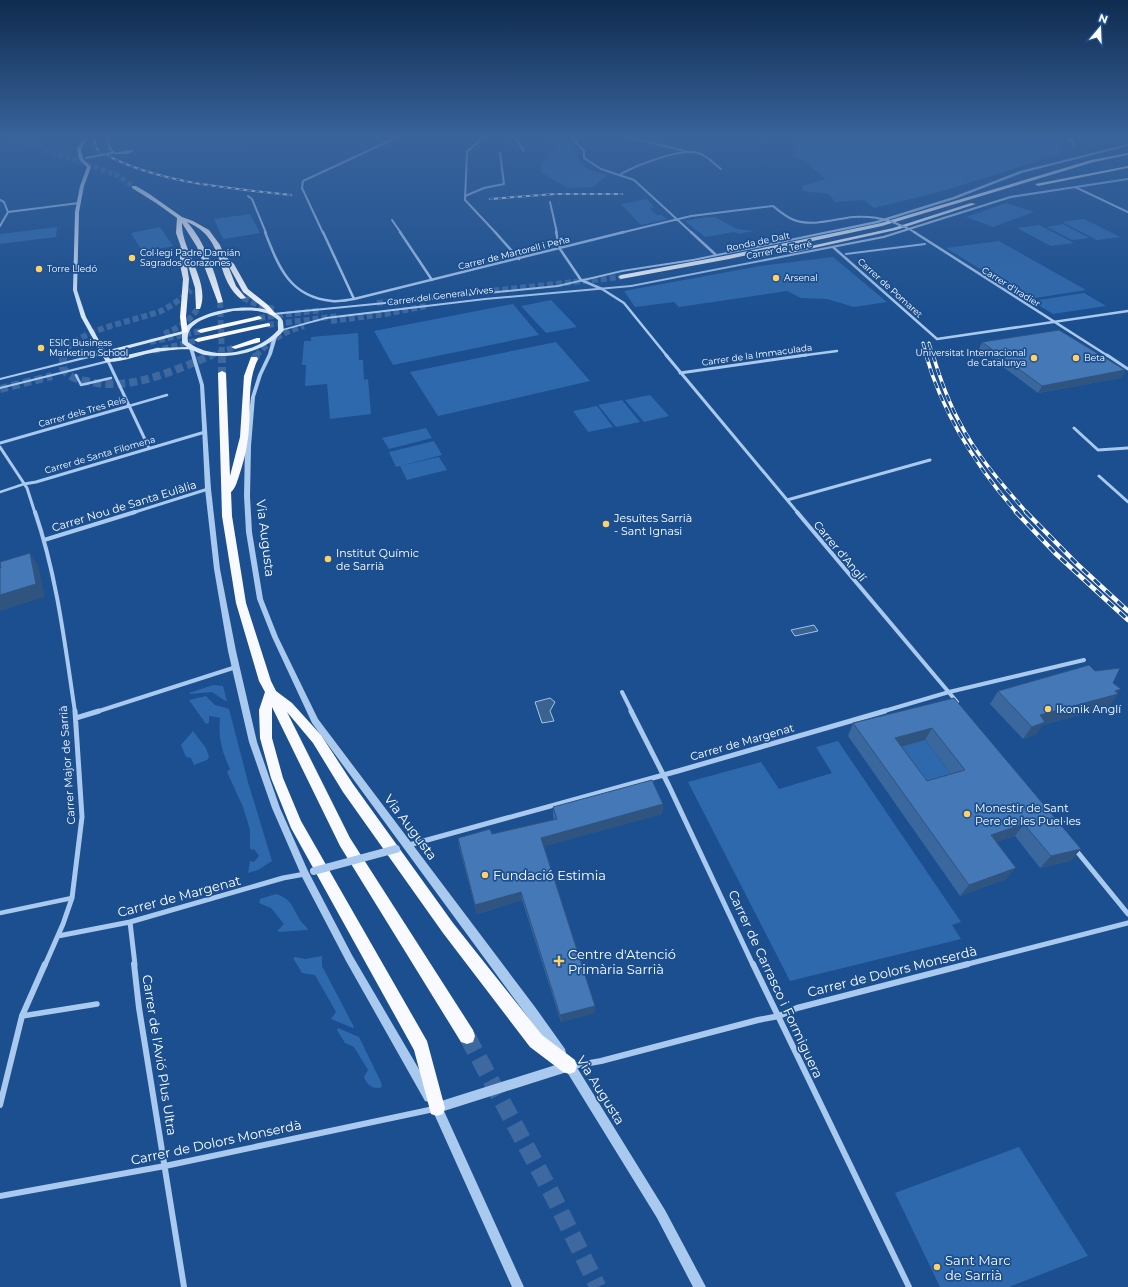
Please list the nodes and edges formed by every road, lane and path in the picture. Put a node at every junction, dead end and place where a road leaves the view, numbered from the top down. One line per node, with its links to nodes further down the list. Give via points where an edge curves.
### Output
1 (80, 196): 14 (main road)
2 (147, 196): 18 (highway)
3 (248, 196): 40 (street, Carrer de Martorell i Peña, via 252,199 286,276 295,288 303,293 333,301)
4 (306, 196): 40 (street)
5 (465, 196): 31 (street, via 468,204)
6 (652, 196): 20 (street)
7 (959, 196): 21 (street, Carrer de Terré)
8 (973, 196): 32 (highway, Ronda de Dalt, via 882,224 730,257)
9 (1000, 196): 35 (highway, Ronda de Dalt, via 894,229 832,244)
10 (1016, 196): 23 (street, Carrer de Terré)
11 (1094, 196): 17 (street)
12 (0, 200): 16 (street, via 4,202)
13 (550, 202): 27 (street)
14 (79, 203): 16 (street); 57 (main road, via 76,294)
15 (774, 206): 20 (street, Carrer de Martorell i Peña, via 690,216); 21 (street, Carrer d'Iradier, via 793,219 812,222 867,215)
16 (8, 212): 22 (street)
17 (1128, 212)
18 (180, 218): 24 (highway, via 177,225); 30 (highway, via 192,221 207,230); 41 (highway, via 193,233 206,259)
19 (392, 220): 33 (street)
20 (678, 220): 27 (street, Carrer de Martorell i Peña); 29 (street)
21 (888, 220): 23 (street, Carrer d'Iradier, bridge); 29 (street, Carrer de Terré)
22 (0, 226)
23 (908, 229): 26 (street, Carrer de Terré, via 884,237); 46 (street, Carrer d'Iradier)
24 (182, 242): 36 (highway); 50 (highway, via 182,265 186,279)
25 (925, 244): 28 (street)
26 (833, 247): 37 (street, Carrer de Terré, via 631,286); 46 (street, Carrer de Pomaret, via 937,339)
27 (560, 248): 31 (street, Carrer de Martorell i Peña); 34 (street)
28 (846, 254)
29 (716, 255): 34 (street, Carrer de Terré)
30 (222, 256): 39 (highway, via 233,288); 44 (highway, via 233,265 241,285)
31 (519, 259): 33 (street, Carrer de Martorell i Peña)
32 (621, 277)
33 (432, 280): 40 (street, Carrer de Martorell i Peña)
34 (580, 280): 37 (street, Carrer d'Anglí); 44 (street, Carrer del General Vives, via 558,286)
35 (629, 281)
36 (196, 282): 38 (highway); 42 (highway, via 200,299)
37 (602, 289): 49 (street, Carrer del General Vives, via 485,299 326,318); 62 (street, Carrer d'Anglí, via 624,303)
38 (191, 290)
39 (243, 298)
40 (354, 299)
41 (220, 302)
42 (198, 308)
43 (1128, 311): 46 (street)
44 (273, 314): 49 (main road, via 280,320); 50 (main road, via 253,310 222,312 198,321)
45 (259, 318): 48 (highway)
46 (1054, 322): 60 (street, Carrer d'Iradier)
47 (268, 326): 52 (highway)
48 (201, 330)
49 (281, 330): 51 (main road)
50 (184, 332): 55 (main road, via 184,341); 57 (main road)
51 (275, 337): 55 (main road, via 261,346 238,352 209,353); 93 (street, Via Augusta, via 253,398 248,446 248,519 260,599 315,721)
52 (198, 340)
53 (257, 340): 54 (highway)
54 (235, 347)
55 (191, 348): 59 (main road, via 157,350); 70 (street, via 202,385)
56 (837, 351): 62 (street, Carrer de la Immaculada)
57 (104, 353): 59 (main road); 65 (street)
58 (254, 359): 80 (highway, via 248,372 244,437 238,468)
59 (108, 361): 66 (street); 68 (street)
60 (1128, 369)
61 (222, 373): 80 (highway)
62 (680, 373): 81 (street, Carrer d'Anglí)
63 (76, 375): 64 (street, via 81,385)
64 (111, 378)
65 (0, 379)
66 (0, 388)
67 (167, 395): 68 (street, Carrer dels Tres Reis)
68 (129, 406): 71 (street, Carrer dels Tres Reis); 73 (street)
69 (1074, 428): 74 (street, via 1098,450)
70 (204, 432): 73 (street, Carrer de Santa Filomena); 78 (street)
71 (0, 443)
72 (0, 447): 77 (street, Carrer Major de Sarrià)
73 (149, 448): 77 (street, Carrer de Santa Filomena)
74 (1128, 448)
75 (930, 460): 81 (street)
76 (1099, 476): 82 (street)
77 (24, 484): 79 (street, Carrer de Santa Filomena); 83 (street, Carrer Major de Sarrià)
78 (208, 489): 83 (street, Carrer Nou de Santa Eulàlia); 85 (street, via 217,570)
79 (0, 492)
80 (227, 495): 88 (highway, via 227,516 240,603)
81 (787, 500): 87 (street, Carrer d'Anglí)
82 (1128, 502)
83 (44, 540): 90 (street, Carrer Major de Sarrià, via 59,608)
84 (1084, 660): 87 (street, Carrer de Margenat)
85 (236, 667): 90 (street); 94 (street, via 253,742 276,808)
86 (622, 692): 91 (street, Carrer de Carrasco i Formiguera)
87 (949, 692): 89 (street, Carrer d'Anglí); 91 (street, Carrer de Margenat)
88 (270, 693): 104 (highway, via 345,842); 105 (highway, via 288,706 317,739 348,788 448,928 536,1041); 107 (highway, via 265,710 266,738 277,778 296,824 421,1047)
89 (962, 709)
90 (76, 718): 95 (street, Carrer Major de Sarrià, via 82,817)
91 (664, 775): 93 (street, Carrer de Margenat); 103 (street, Carrer de Carrasco i Formiguera)
92 (1070, 843): 97 (street)
93 (406, 846): 94 (street, bridge); 105 (street, Via Augusta, via 531,1011)
94 (310, 873): 98 (street, Carrer de Margenat, via 283,878); 107 (street, via 349,958)
95 (72, 898): 96 (street); 100 (street, Carrer Major de Sarrià)
96 (0, 913)
97 (1128, 914)
98 (130, 922): 100 (street, Carrer de Margenat); 108 (street, Carrer de l'Avió Plus Ultra, via 139,1008)
99 (1128, 923): 103 (street, Carrer de Dolors Monserdà, via 797,1008)
100 (58, 936): 102 (street, Carrer Major de Sarrià)
101 (97, 1004): 102 (street)
102 (22, 1016): 106 (street, Carrer Major de Sarrià)
103 (779, 1016): 105 (street, Carrer de Dolors Monserdà, via 601,1061); 113 (street, Carrer de Carrasco i Formiguera)
104 (467, 1036)
105 (569, 1066): 107 (street); 112 (street, Via Augusta, via 661,1214)
106 (0, 1104)
107 (437, 1108): 108 (street, Carrer de Dolors Monserdà); 111 (street)
108 (165, 1166): 109 (street, Carrer de Dolors Monserdà); 110 (street, Carrer de l'Avió Plus Ultra)
109 (0, 1196)
110 (184, 1287)
111 (518, 1287)
112 (700, 1287)
113 (909, 1287)

